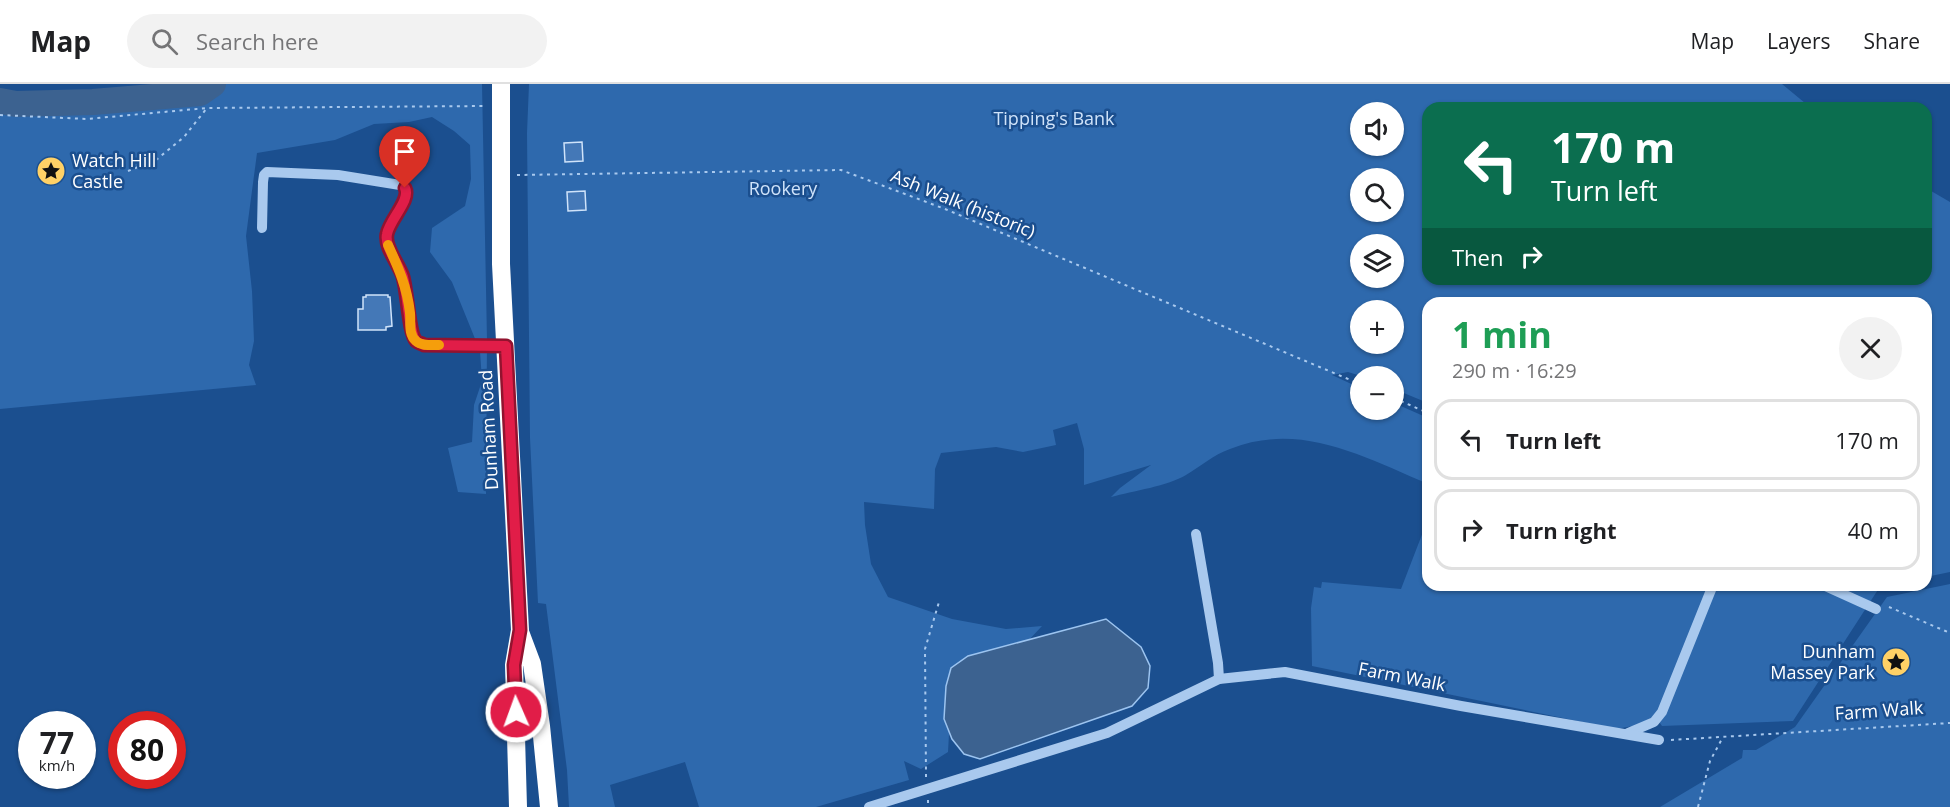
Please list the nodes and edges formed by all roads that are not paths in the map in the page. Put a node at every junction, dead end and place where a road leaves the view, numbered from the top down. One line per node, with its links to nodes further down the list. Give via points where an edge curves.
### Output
1 (501, 84): 3 (highway, Dunham Road, via 501,264)
2 (262, 228): 3 (lane, via 263,182 267,172 338,175 400,185 407,194 386,236 403,277 416,341 424,345)
3 (506, 346): 8 (highway, Dunham Road)
4 (1196, 534): 9 (lane)
5 (1711, 591): 10 (lane, via 1662,712 1654,722)
6 (1836, 591): 7 (lane)
7 (1876, 609)
8 (520, 630): 12 (highway, Dunham Road, via 514,665); 13 (highway, Dunham Road, via 532,664)
9 (1219, 679): 10 (lane, Farm Walk, via 1285,672); 14 (lane, Farm Walk, via 1107,733)
10 (1624, 734): 11 (lane, Farm Walk)
11 (1659, 740)
12 (518, 807)
13 (549, 807)
14 (869, 807)

